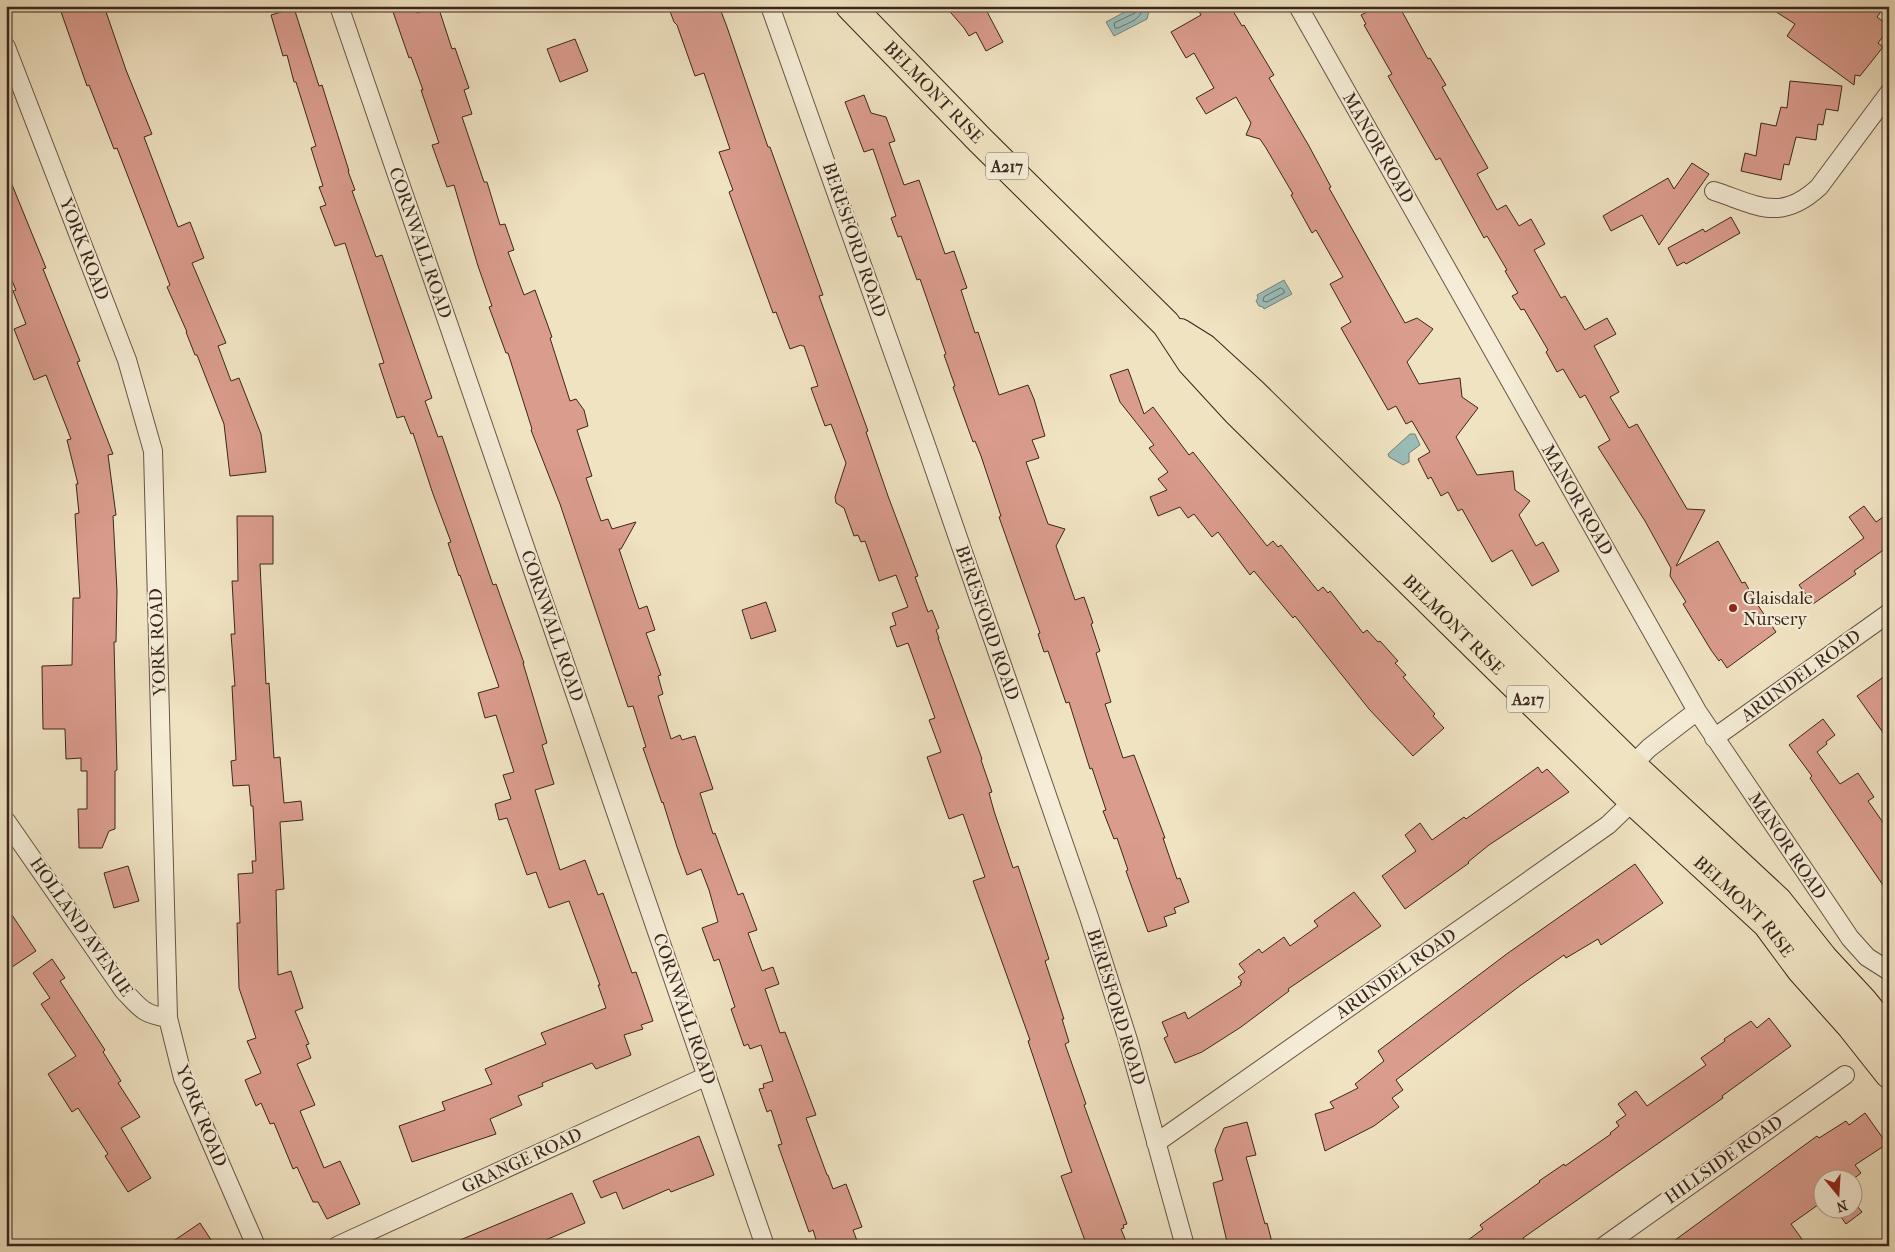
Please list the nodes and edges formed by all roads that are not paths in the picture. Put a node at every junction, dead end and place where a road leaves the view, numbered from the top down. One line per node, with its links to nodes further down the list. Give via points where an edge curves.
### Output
1 (339, 6): 20 (street, CORNWALL ROAD)
2 (770, 6): 21 (street, BERESFORD ROAD, via 1089,917)
3 (850, 6): 8 (highway, BELMONT RISE / A217)
4 (1298, 6): 10 (street, MANOR ROAD)
5 (6, 47): 16 (street, YORK ROAD, via 127,360 153,451)
6 (1889, 93): 7 (street, via 1819,188 1807,198 1776,210)
7 (1714, 190)
8 (1166, 324): 12 (highway, BELMONT RISE / A217, via 1204,348 1251,391); 13 (highway, BELMONT RISE / A217, via 1191,362 1237,412)
9 (1889, 613): 11 (street, ARUNDEL ROAD)
10 (1697, 711): 11 (street, MANOR ROAD); 12 (street)
11 (1714, 738): 15 (street, MANOR ROAD, via 1850,938 1867,957)
12 (1632, 765): 17 (highway, BELMONT RISE / A217, via 1778,901)
13 (1633, 801): 19 (highway, BELMONT RISE / A217, via 1767,924 1801,970); 21 (street, ARUNDEL ROAD, via 1608,825)
14 (9, 830): 16 (street, HOLLAND AVENUE, via 124,991 143,1011)
15 (1889, 971)
16 (168, 1018): 22 (street, YORK ROAD, via 183,1078)
17 (1889, 1033)
18 (1845, 1074): 26 (street, HILLSIDE ROAD)
19 (1889, 1074)
20 (707, 1076): 23 (street, GRANGE ROAD); 24 (street, CORNWALL ROAD)
21 (1156, 1143): 25 (street, BERESFORD ROAD)
22 (256, 1246)
23 (337, 1246)
24 (765, 1246)
25 (1184, 1246)
26 (1604, 1246)

